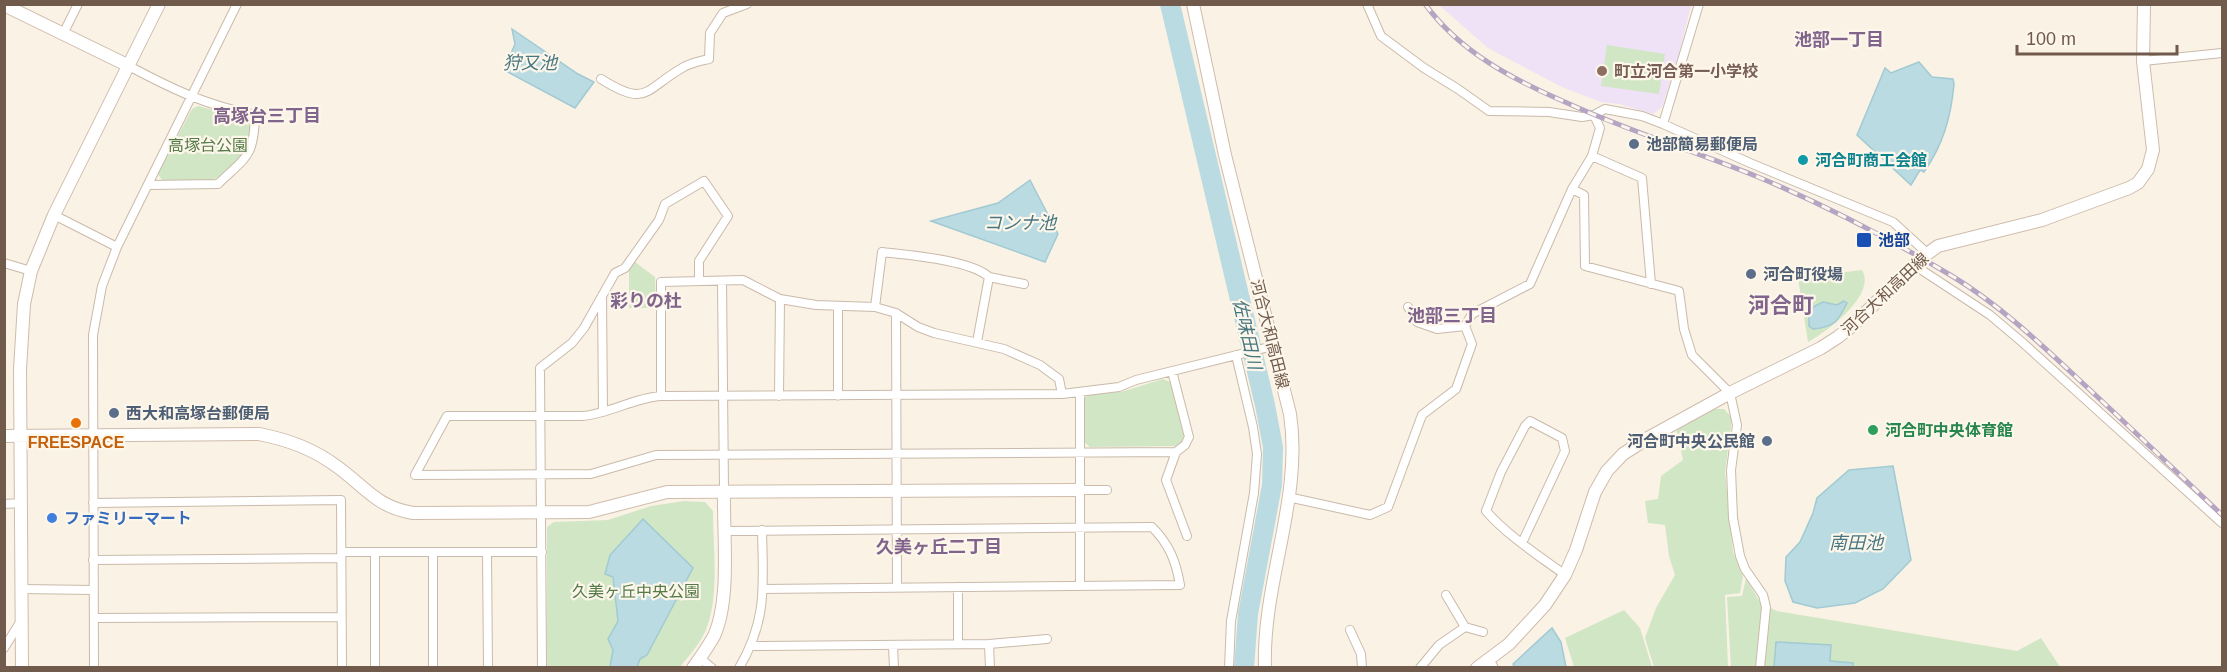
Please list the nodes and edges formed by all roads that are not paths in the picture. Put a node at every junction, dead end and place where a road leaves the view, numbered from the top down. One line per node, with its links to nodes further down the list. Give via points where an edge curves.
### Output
1 (78, 4): 10 (street)
2 (159, 4): 13 (street)
3 (237, 4): 15 (street)
4 (747, 4): 14 (street, via 723,13 710,33 709,58 684,67 648,93 620,91)
5 (1193, 4): 40 (street, 河合大和高田線, via 1225,155)
6 (1367, 4): 16 (street, via 1381,36 1489,111)
7 (1699, 4): 17 (street)
8 (2144, 4): 12 (street, 河合大和高田線)
9 (4, 5): 10 (street)
10 (63, 34): 13 (street)
11 (2223, 53): 12 (street)
12 (2143, 61): 23 (street, 河合大和高田線, via 2153,150 2148,169 2138,183 2042,220 1948,242)
13 (127, 66): 15 (street); 21 (street)
14 (601, 79)
15 (192, 98): 19 (street); 19 (street, via 255,115 251,152 218,184)
16 (1594, 115): 17 (street, via 1605,109); 18 (street, via 1600,128)
17 (1664, 124): 23 (street, via 1893,222)
18 (1592, 156): 20 (street); 31 (street, via 1642,178)
19 (148, 185): 22 (street)
20 (1572, 189): 31 (street, via 1584,195 1586,266); 38 (street, via 1530,284 1472,314)
21 (54, 214): 22 (street); 26 (street)
22 (117, 246): 53 (street, via 102,286 94,327)
23 (1927, 253): 25 (street, 河合大和高田線)
24 (4, 263): 26 (street)
25 (1914, 265): 44 (street, 河合大和高田線, via 1838,337); 70 (street, via 1990,315)
26 (31, 271): 55 (street, via 21,327)
27 (989, 277): 30 (street); 35 (street, via 981,269 882,252); 39 (street)
28 (699, 281): 29 (street); 32 (street, via 699,261 728,216 704,181 665,204 659,219); 47 (street, via 661,282)
29 (722, 281): 33 (street, via 743,280); 48 (street)
30 (1024, 284)
31 (1651, 284): 44 (street, via 1679,291 1692,354)
32 (602, 295): 51 (street); 52 (street, via 572,343 540,368)
33 (780, 299): 34 (street); 49 (street)
34 (837, 306): 35 (street); 50 (street)
35 (875, 307): 37 (street)
36 (1408, 307): 38 (street, via 1417,322 1437,329)
37 (896, 314): 39 (street, via 918,327); 46 (street)
38 (1465, 326): 65 (street, via 1472,344 1456,389 1422,415 1388,507 1370,515)
39 (977, 342): 45 (street, via 1040,365 1059,379)
40 (1273, 346): 41 (street); 65 (street, 河合大和高田線, via 1293,441)
41 (1236, 355): 42 (street); 116 (street, via 1257,454 1254,493 1231,621)
42 (1172, 371): 43 (street, via 1119,387); 57 (street, via 1190,437)
43 (1080, 392): 45 (street); 56 (street)
44 (1730, 393): 83 (street, 河合大和高田線, via 1648,438 1623,454 1607,471 1595,492); 121 (street, via 1737,425 1731,470 1732,518 1740,556 1766,607)
45 (1062, 394): 46 (street)
46 (896, 395): 50 (street); 58 (street)
47 (661, 396): 48 (street); 51 (street)
48 (722, 396): 49 (street); 59 (street)
49 (779, 396): 50 (street)
50 (838, 396)
51 (603, 412): 52 (street)
52 (540, 417): 60 (street); 60 (street, via 447,416 415,475)
53 (92, 435): 55 (street); 67 (street); 69 (street, via 259,434 310,449 393,509 423,513)
54 (4, 436): 55 (street)
55 (21, 436): 66 (street)
56 (1080, 452): 57 (street); 58 (street); 61 (street)
57 (1176, 452): 75 (street, via 1166,480)
58 (896, 453): 59 (street); 64 (street)
59 (723, 454): 60 (street, via 657,455 591,474); 63 (street)
60 (541, 474): 69 (street)
61 (1080, 490): 62 (street); 64 (street); 71 (street)
62 (1107, 490)
63 (724, 491): 64 (street); 69 (street, via 667,492 589,512); 74 (street)
64 (897, 491): 73 (street)
65 (1288, 497): 117 (street, 河合大和高田線, via 1266,628)
66 (21, 503): 68 (street); 87 (street)
67 (93, 503): 81 (street, via 341,500); 82 (street)
68 (4, 504)
69 (541, 512): 77 (street)
70 (2223, 523)
71 (1080, 528): 73 (street); 85 (street); 85 (street, via 1152,527 1164,539 1176,563 1180,585)
72 (762, 530): 73 (street); 74 (street); 88 (street)
73 (896, 530): 86 (street)
74 (724, 531): 103 (street, via 721,616 714,636)
75 (1187, 536)
76 (1522, 543): 76 (street, via 1565,451 1562,438 1530,421 1501,472 1486,510); 83 (street)
77 (542, 552): 80 (street); 111 (street)
78 (375, 553): 79 (street); 81 (street); 108 (street)
79 (433, 553): 80 (street); 109 (street)
80 (487, 553): 110 (street)
81 (341, 555): 82 (street); 91 (street)
82 (93, 560): 89 (street)
83 (1565, 575): 104 (street, 河合大和高田線, via 1527,627)
84 (958, 586): 85 (street); 86 (street); 98 (street)
85 (1080, 586)
86 (897, 587): 88 (street)
87 (22, 589): 89 (street); 93 (street)
88 (764, 589): 100 (street)
89 (93, 590): 92 (street)
90 (1446, 595): 94 (street)
91 (341, 617): 92 (street); 107 (street)
92 (94, 618): 106 (street)
93 (22, 620): 102 (street); 105 (street)
94 (1465, 627): 96 (street); 119 (street, via 1439,645)
95 (1350, 630): 118 (street, via 1361,654)
96 (1483, 632)
97 (1047, 639): 99 (street)
98 (958, 644): 99 (street); 101 (street)
99 (989, 644): 115 (street)
100 (752, 645): 101 (street); 113 (street)
101 (894, 645): 114 (street)
102 (4, 648)
103 (696, 663): 112 (street)
104 (1491, 663): 120 (street, 河合大和高田線)
105 (22, 668)
106 (94, 668)
107 (342, 668)
108 (375, 668)
109 (433, 668)
110 (488, 668)
111 (542, 668)
112 (712, 668)
113 (740, 668)
114 (894, 668)
115 (990, 668)
116 (1229, 668)
117 (1265, 668)
118 (1362, 668)
119 (1420, 668)
120 (1477, 668)
121 (1760, 668)

